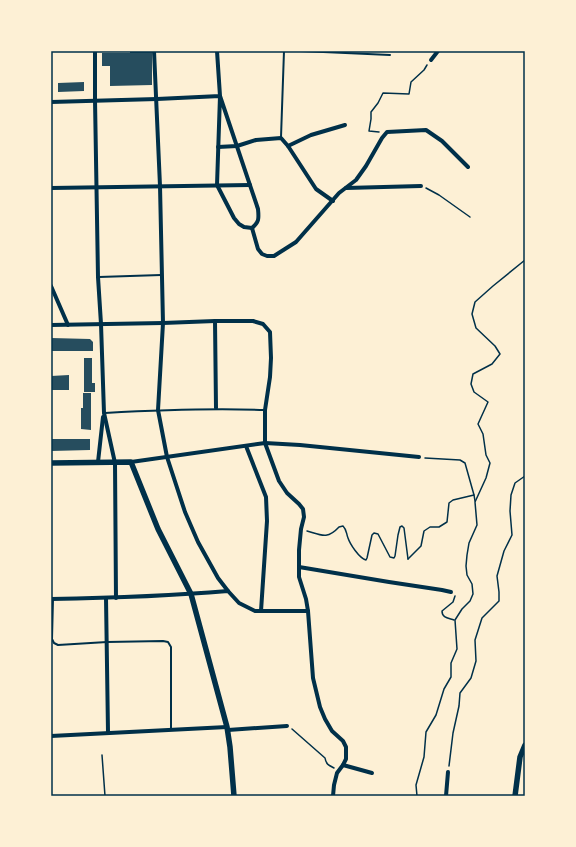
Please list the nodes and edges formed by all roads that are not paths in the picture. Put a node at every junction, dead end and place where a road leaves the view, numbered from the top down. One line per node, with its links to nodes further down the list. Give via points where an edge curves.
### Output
1 (96, 51): 11 (street)
2 (154, 51): 10 (street)
3 (217, 51): 9 (street)
4 (284, 51): 14 (lane)
5 (301, 51): 7 (lane)
6 (438, 51): 8 (street)
7 (390, 55)
8 (431, 60)
9 (220, 96): 10 (street); 15 (street); 17 (street)
10 (157, 99): 11 (street); 21 (street)
11 (95, 100): 12 (street); 23 (street)
12 (51, 102)
13 (345, 125): 16 (street, via 311,135)
14 (281, 138): 15 (street, via 256,140); 16 (street)
15 (237, 146): 17 (street); 20 (street)
16 (288, 146): 26 (street, via 316,189)
17 (218, 147): 19 (street)
18 (468, 167): 25 (street, via 442,141 426,130 387,132 356,180)
19 (217, 185): 20 (street); 21 (street); 27 (street, via 234,218 244,228)
20 (250, 185): 27 (street, via 259,217 257,224)
21 (160, 186): 23 (street); 28 (street)
22 (421, 186): 25 (street)
23 (96, 187): 24 (street); 29 (street)
24 (51, 188)
25 (345, 188): 26 (street)
26 (333, 201): 27 (street, via 296,242 274,256 262,254 258,249)
27 (252, 228)
28 (161, 275): 29 (lane); 32 (street)
29 (98, 277): 33 (street)
30 (51, 286): 35 (street)
31 (215, 321): 32 (street); 36 (street); 38 (street, via 253,321 262,324 270,332 270,377)
32 (163, 323): 33 (street); 37 (street)
33 (101, 324): 35 (street); 39 (street)
34 (51, 325): 35 (street)
35 (68, 325)
36 (216, 408): 37 (lane); 38 (lane)
37 (158, 410): 39 (lane); 42 (street)
38 (265, 410): 40 (street)
39 (104, 413): 44 (street); 47 (street)
40 (265, 443): 41 (street); 43 (street); 48 (street, via 279,481 303,510)
41 (246, 446): 42 (street); 55 (street, via 266,497 267,521)
42 (167, 457): 45 (street); 49 (street, via 198,542)
43 (419, 457)
44 (98, 462): 46 (street); 47 (street)
45 (131, 462): 47 (street); 51 (street, via 158,529)
46 (51, 463)
47 (115, 463): 53 (street)
48 (299, 567): 50 (street); 56 (street, via 298,577)
49 (228, 591): 51 (street); 55 (street, via 239,603 255,611)
50 (451, 592)
51 (191, 594): 53 (street); 59 (street)
52 (106, 598): 53 (street); 54 (street); 57 (street)
53 (116, 598)
54 (52, 599): 57 (lane, via 54,643 58,645)
55 (261, 611): 56 (street)
56 (308, 611): 64 (street, via 313,678 325,719 346,747)
57 (107, 642): 60 (lane, via 168,642 171,647); 61 (street)
58 (287, 726): 59 (street)
59 (227, 728): 60 (street); 67 (street)
60 (171, 729): 61 (street)
61 (108, 732): 62 (street)
62 (51, 736)
63 (525, 745): 70 (street, via 520,757)
64 (343, 765): 66 (street); 68 (street, via 337,773)
65 (448, 772): 69 (street)
66 (372, 773)
67 (234, 796)
68 (333, 796)
69 (446, 796)
70 (514, 796)

